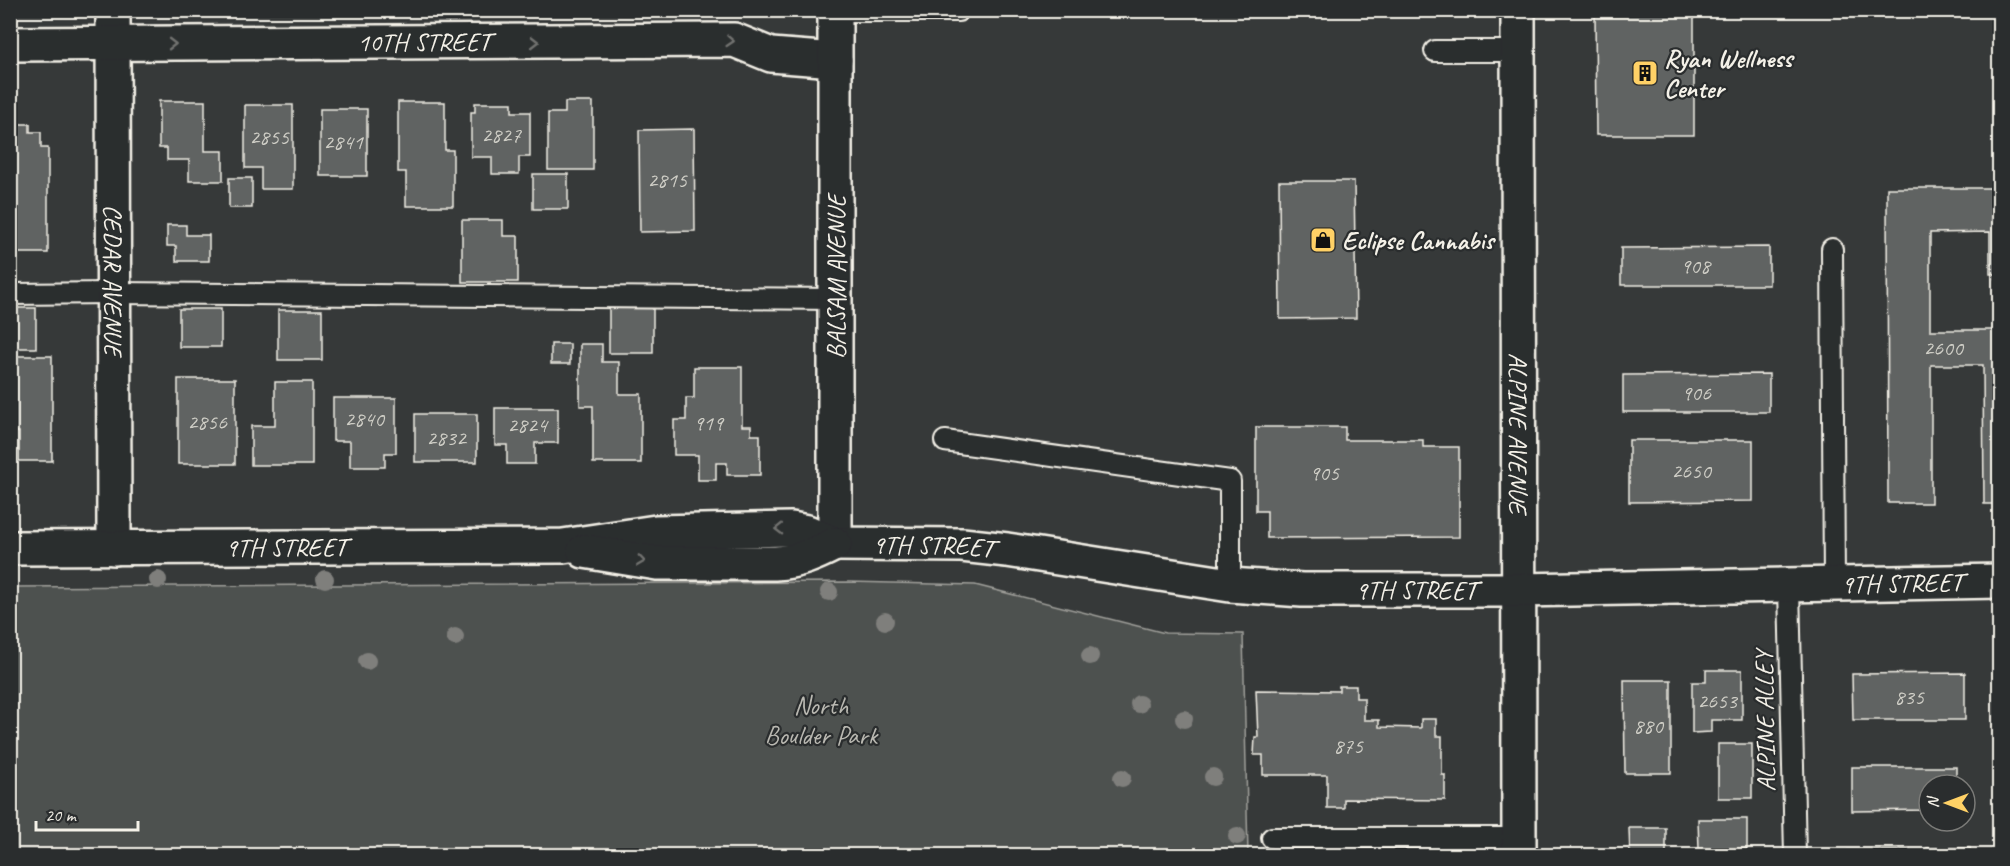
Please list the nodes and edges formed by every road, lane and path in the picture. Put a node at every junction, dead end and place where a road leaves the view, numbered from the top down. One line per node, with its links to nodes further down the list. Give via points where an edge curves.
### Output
1 (113, 10): 5 (street, CEDAR AVENUE)
2 (1518, 10): 8 (street, ALPINE AVENUE)
3 (835, 11): 4 (lane); 9 (street, BALSAM AVENUE)
4 (958, 11)
5 (113, 44): 6 (street, 10TH STREET); 9 (street, 10TH STREET, one-way to 9, via 735,40 771,55); 11 (street, CEDAR AVENUE)
6 (10, 45)
7 (1435, 51): 8 (lane)
8 (1518, 51): 22 (street, ALPINE AVENUE)
9 (835, 60): 13 (street, BALSAM AVENUE)
10 (1832, 249): 20 (lane)
11 (113, 293): 12 (lane); 13 (lane); 17 (street, CEDAR AVENUE)
12 (10, 294)
13 (836, 299): 15 (street, BALSAM AVENUE)
14 (945, 441): 19 (lane, via 1230,481)
15 (835, 544): 17 (street, 9TH STREET, via 791,529 656,532 563,546); 19 (street, 9TH STREET, via 970,546)
16 (10, 548): 17 (street, 9TH STREET)
17 (114, 548)
18 (2000, 581): 20 (street, 9TH STREET)
19 (1230, 585): 22 (street, 9TH STREET, via 1302,591)
20 (1834, 585): 21 (street, 9TH STREET)
21 (1789, 586): 22 (street, 9TH STREET); 25 (lane, ALPINE ALLEY)
22 (1519, 591): 24 (street, ALPINE AVENUE)
23 (1272, 838): 24 (lane)
24 (1519, 847)
25 (1795, 855)

